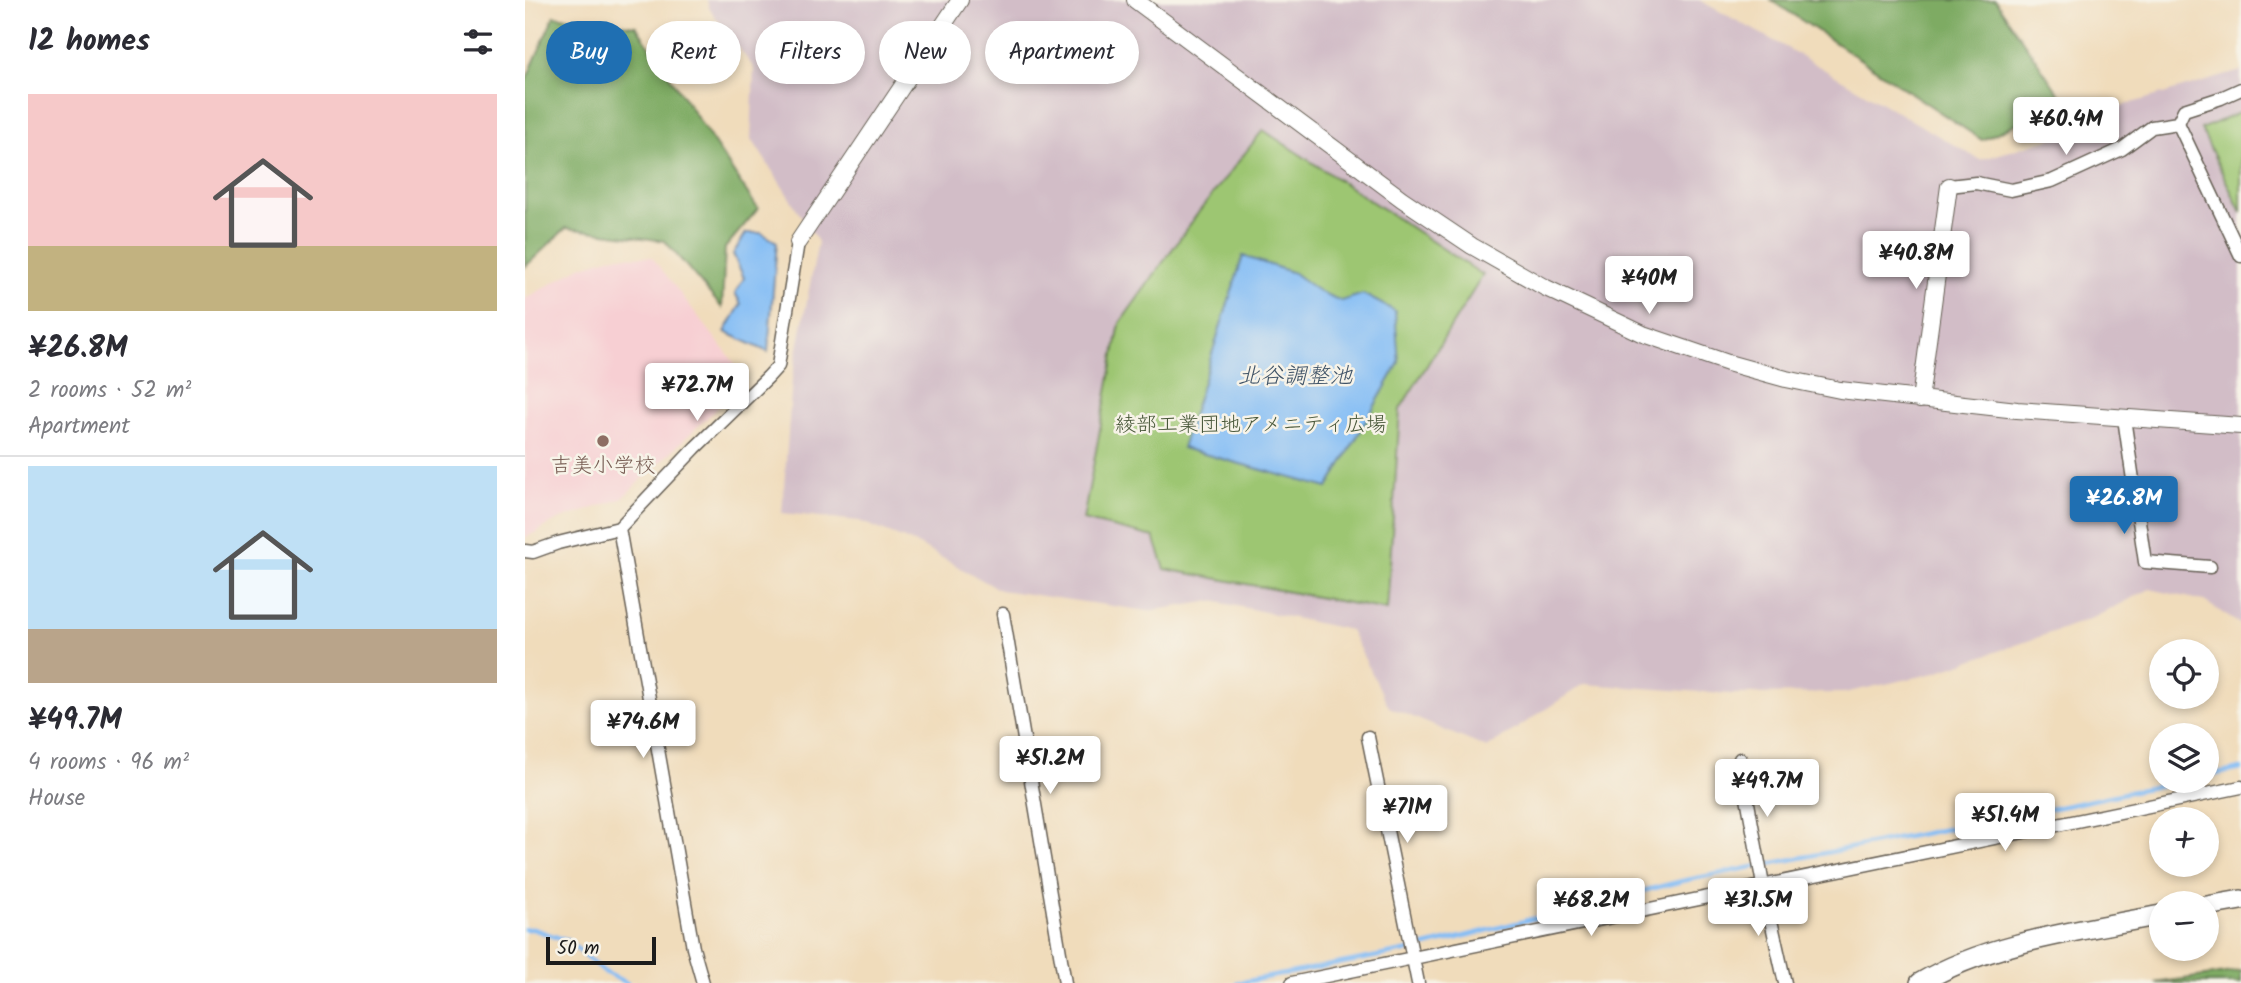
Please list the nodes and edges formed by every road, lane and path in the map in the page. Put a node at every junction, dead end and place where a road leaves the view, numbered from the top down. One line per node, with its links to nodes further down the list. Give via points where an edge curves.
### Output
1 (960, 0): 6 (street)
2 (1135, 0): 8 (street, via 1402,199 1544,287 1643,334 1727,363 1840,390)
3 (2241, 89): 4 (street, via 2184,110)
4 (2178, 123): 5 (street, via 2152,127 2122,149 2052,181 2011,190 1976,183); 7 (street)
5 (1949, 186): 8 (street)
6 (799, 243): 11 (street, via 778,366)
7 (2241, 256)
8 (1920, 400): 9 (street)
9 (2125, 418): 10 (street); 13 (street, via 2145,562)
10 (2241, 426)
11 (618, 528): 12 (street); 23 (street)
12 (525, 551)
13 (2210, 567)
14 (1003, 614): 24 (street)
15 (1368, 737): 22 (street)
16 (1739, 759): 18 (street)
17 (2241, 788): 18 (street)
18 (1763, 886): 22 (street); 27 (street)
19 (2241, 900): 20 (main road)
20 (2219, 904)
21 (2149, 918): 28 (main road, via 2008,947)
22 (1413, 959): 25 (street); 26 (street)
23 (703, 983)
24 (1065, 983)
25 (1292, 983)
26 (1418, 983)
27 (1785, 983)
28 (1920, 983)

